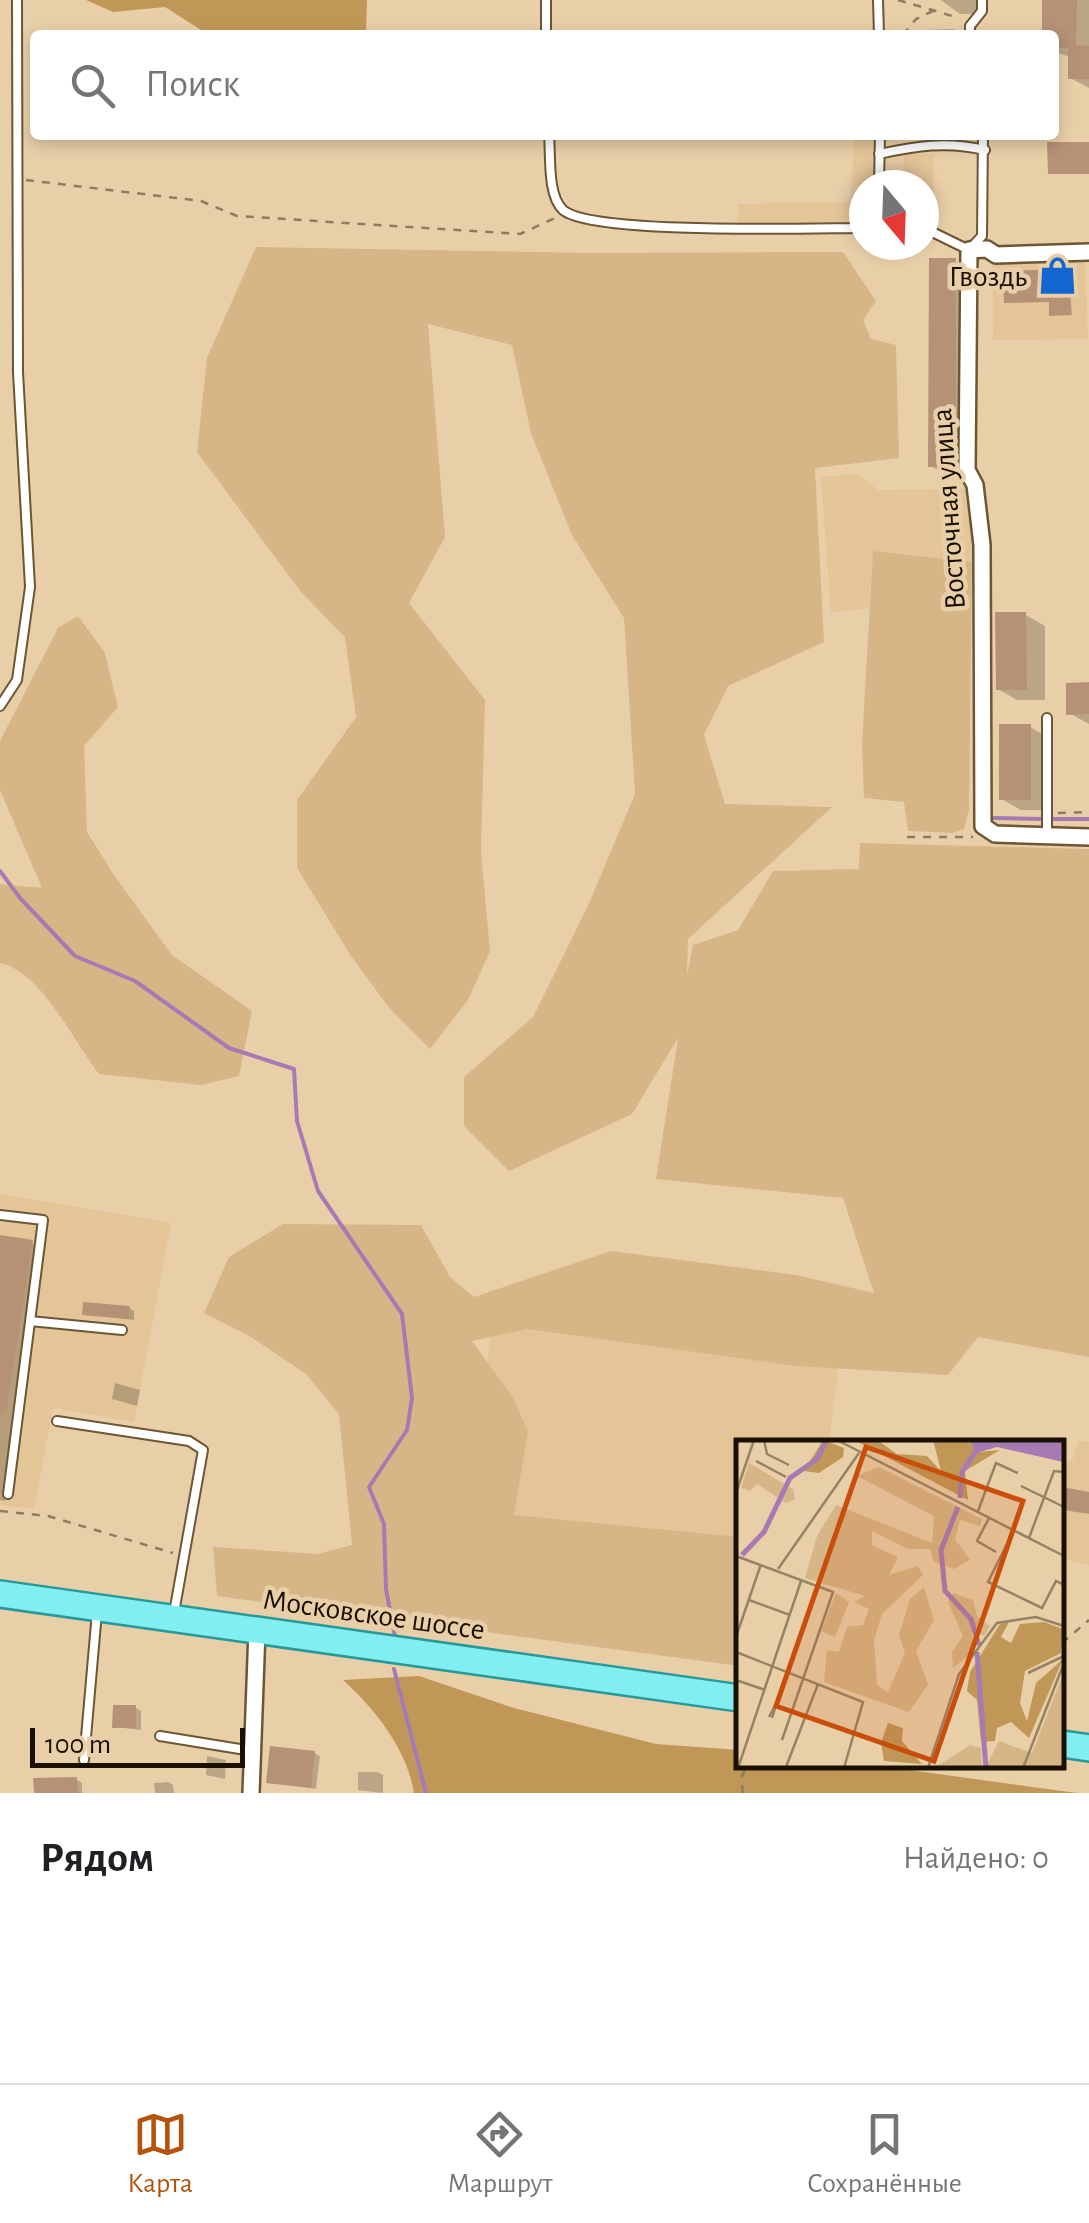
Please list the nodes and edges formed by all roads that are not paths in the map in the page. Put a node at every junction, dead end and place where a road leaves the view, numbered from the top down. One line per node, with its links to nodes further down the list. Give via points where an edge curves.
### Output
1 (17, 0): 18 (lane, via 18,372 30,587 18,680)
2 (546, 0): 5 (lane)
3 (878, 0): 6 (lane)
4 (982, 0): 7 (lane)
5 (546, 30)
6 (878, 30)
7 (970, 30)
8 (548, 140): 14 (lane, via 554,199 565,212 696,229)
9 (880, 140): 12 (lane)
10 (984, 140): 11 (lane)
11 (985, 150): 12 (lane, via 922,144); 16 (lane, via 982,236)
12 (879, 154): 13 (lane)
13 (879, 170)
14 (849, 228)
15 (939, 235): 16 (lane)
16 (969, 250): 17 (street); 20 (street, Восточная улица, via 968,470 982,544 986,828)
17 (1089, 252)
18 (0, 706)
19 (1047, 718): 20 (lane)
20 (1047, 836): 21 (street)
21 (1089, 837)
22 (0, 1215): 23 (lane, via 44,1220)
23 (30, 1321): 24 (lane); 26 (lane)
24 (122, 1330)
25 (57, 1420): 29 (lane, via 189,1441 203,1450)
26 (8, 1494)
27 (0, 1594): 28 (main road, Московское шоссе)
28 (97, 1607): 29 (main road, Московское шоссе); 36 (lane)
29 (173, 1618): 30 (main road, Московское шоссе)
30 (257, 1630): 31 (main road, Московское шоссе); 35 (street)
31 (736, 1698)
32 (160, 1736): 35 (lane)
33 (1064, 1744): 34 (main road)
34 (1089, 1748)
35 (252, 1751): 37 (street)
36 (84, 1760)
37 (251, 1793)

